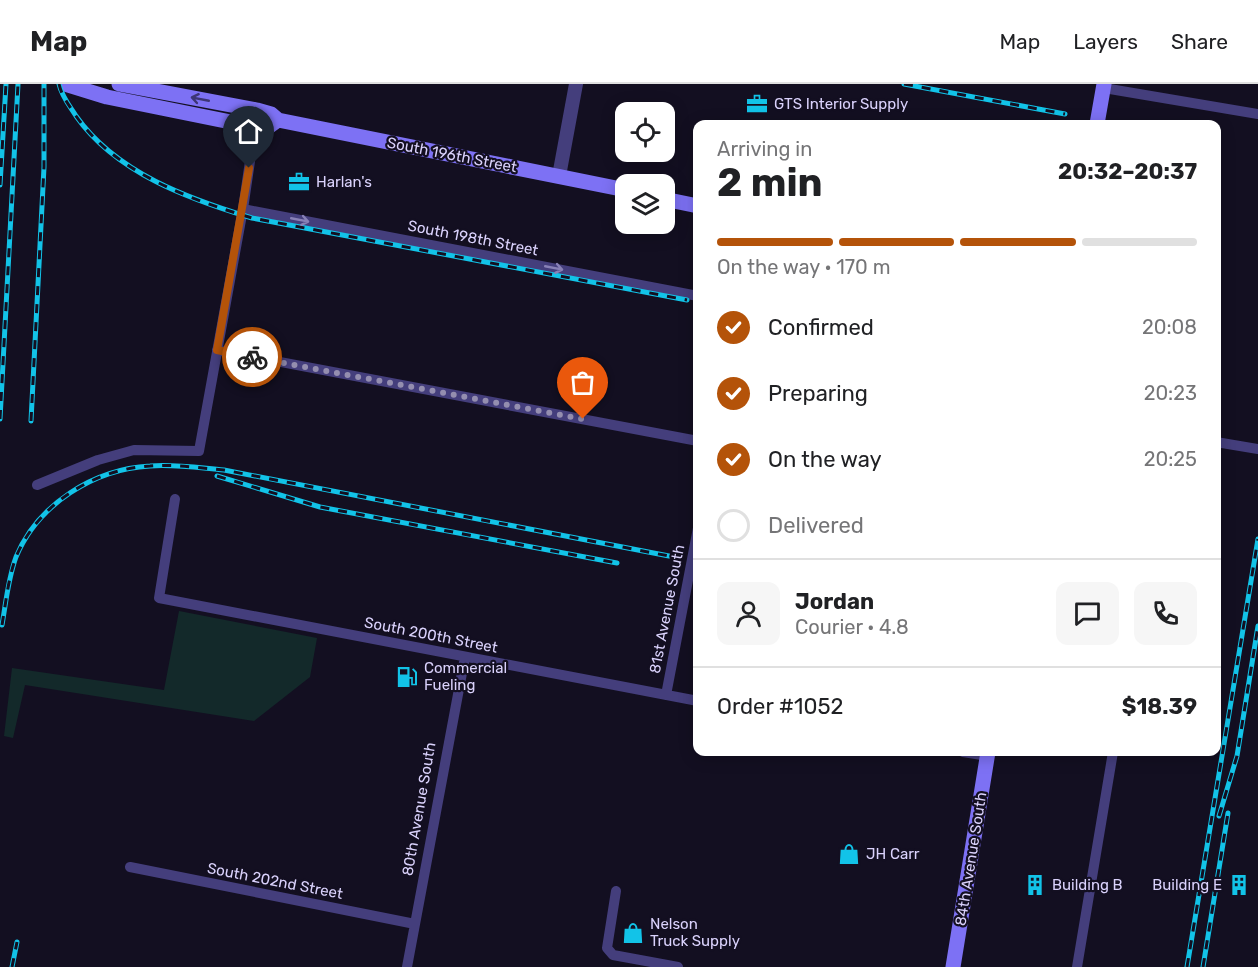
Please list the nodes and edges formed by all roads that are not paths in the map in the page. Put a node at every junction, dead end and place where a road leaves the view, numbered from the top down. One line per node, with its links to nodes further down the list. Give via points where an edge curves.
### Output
1 (65, 84): 5 (main road, South 196th Street, via 107,97)
2 (119, 84): 5 (main road, South 196th Street)
3 (576, 84): 10 (street)
4 (1104, 86): 6 (street); 8 (main road)
5 (142, 96): 7 (main road, South 196th Street, one-way to 5, via 271,114); 9 (main road, South 196th Street)
6 (1258, 114)
7 (278, 120): 9 (main road, South 196th Street, via 267,128); 10 (main road, South 196th Street)
8 (1098, 120)
9 (255, 127): 14 (street)
10 (559, 176): 11 (main road, South 196th Street)
11 (615, 188)
12 (675, 201): 13 (main road)
13 (693, 205)
14 (243, 209): 15 (street, South 198th Street, one-way to 15); 16 (street)
15 (693, 295)
16 (217, 350): 17 (street); 20 (street, via 199,451 135,450 98,460)
17 (693, 440)
18 (1221, 443): 19 (street)
19 (1258, 449)
20 (37, 485)
21 (175, 499): 23 (street, South 200th Street, via 159,598)
22 (693, 554): 24 (street, 81st Avenue South)
23 (465, 657): 24 (street, South 200th Street); 30 (street, 80th Avenue South)
24 (666, 695): 25 (street, South 200th Street)
25 (693, 700)
26 (988, 756): 33 (main road, 84th Avenue South)
27 (1112, 756): 34 (street)
28 (130, 867): 30 (street, South 202nd Street)
29 (616, 891): 32 (street, via 607,948 610,953)
30 (415, 924): 31 (street, 80th Avenue South)
31 (407, 967)
32 (678, 967)
33 (953, 967)
34 (1077, 967)

